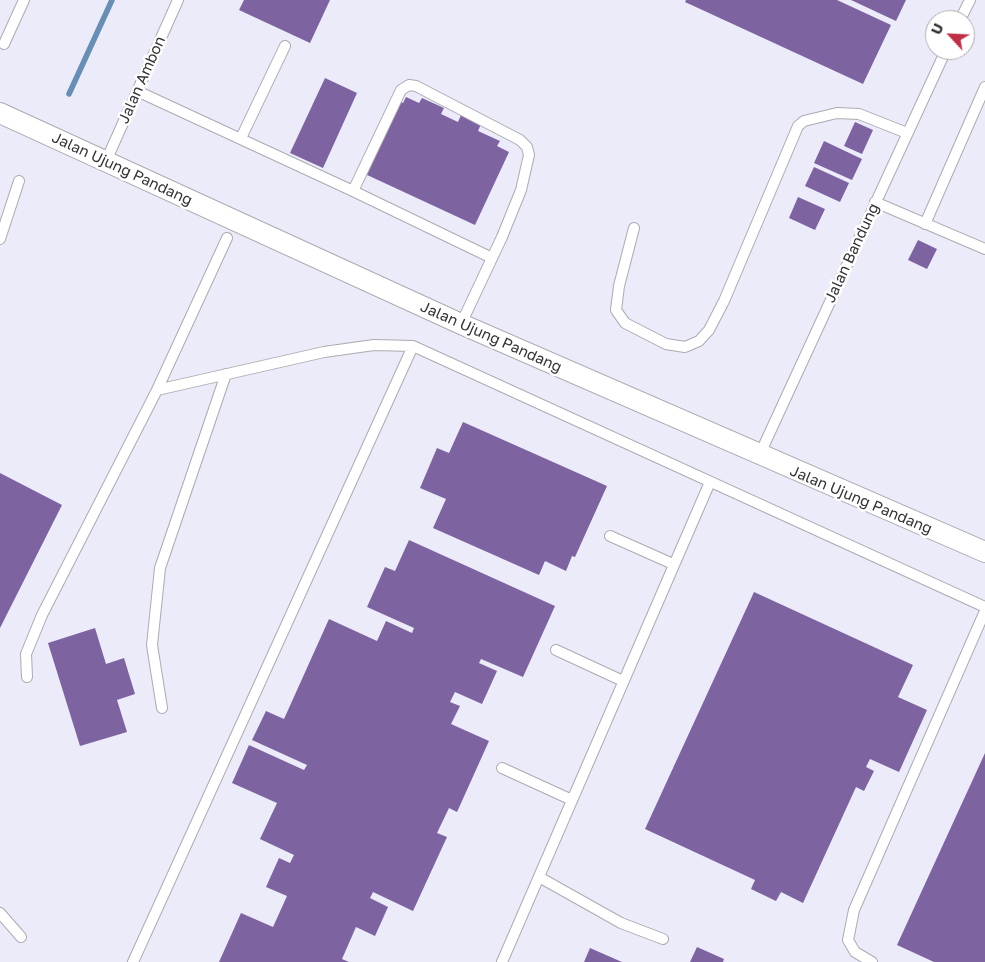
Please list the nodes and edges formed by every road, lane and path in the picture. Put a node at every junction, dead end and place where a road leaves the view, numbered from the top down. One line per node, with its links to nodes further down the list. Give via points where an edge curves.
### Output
1 (24, 0): 3 (lane)
2 (178, 0): 7 (lane, Jalan Ambon)
3 (4, 44)
4 (285, 46): 10 (lane)
5 (941, 60): 9 (lane, Jalan Bandung)
6 (985, 87): 15 (lane)
7 (137, 91): 10 (lane); 11 (lane, Jalan Ambon)
8 (0, 113): 11 (street, Jalan Ujung Pandang)
9 (907, 133): 14 (lane, Jalan Bandung); 16 (lane, via 859,114 836,113 804,121 798,126 724,302 709,330 699,341 685,347 666,344 625,323 616,310)
10 (241, 138): 13 (lane)
11 (106, 161): 21 (street, Jalan Ujung Pandang)
12 (19, 182): 18 (lane)
13 (353, 191): 20 (lane); 20 (lane, via 401,90 409,85 416,86 520,140 527,147 529,155 521,190)
14 (875, 202): 15 (lane); 25 (lane, Jalan Bandung)
15 (925, 224): 19 (lane)
16 (634, 228)
17 (227, 238): 24 (lane)
18 (0, 239)
19 (985, 249)
20 (492, 258): 21 (lane)
21 (461, 324): 25 (street, Jalan Ujung Pandang)
22 (413, 346): 23 (lane, via 374,345 324,352); 26 (lane); 41 (lane)
23 (226, 374): 24 (lane); 34 (lane, via 160,568 152,645)
24 (157, 390): 32 (lane, via 42,615 26,654)
25 (759, 456): 28 (street, Jalan Ujung Pandang)
26 (710, 482): 29 (lane); 30 (lane)
27 (610, 536): 29 (lane)
28 (985, 552)
29 (673, 564): 33 (lane)
30 (985, 609): 43 (lane, via 854,910 848,940 855,952)
31 (556, 650): 33 (lane)
32 (27, 677)
33 (622, 681): 36 (lane)
34 (162, 708)
35 (502, 768): 36 (lane)
36 (572, 800): 37 (lane)
37 (538, 877): 40 (lane, via 621,923); 42 (lane)
38 (0, 913): 39 (lane)
39 (21, 937)
40 (663, 939)
41 (133, 962)
42 (502, 962)
43 (872, 962)

